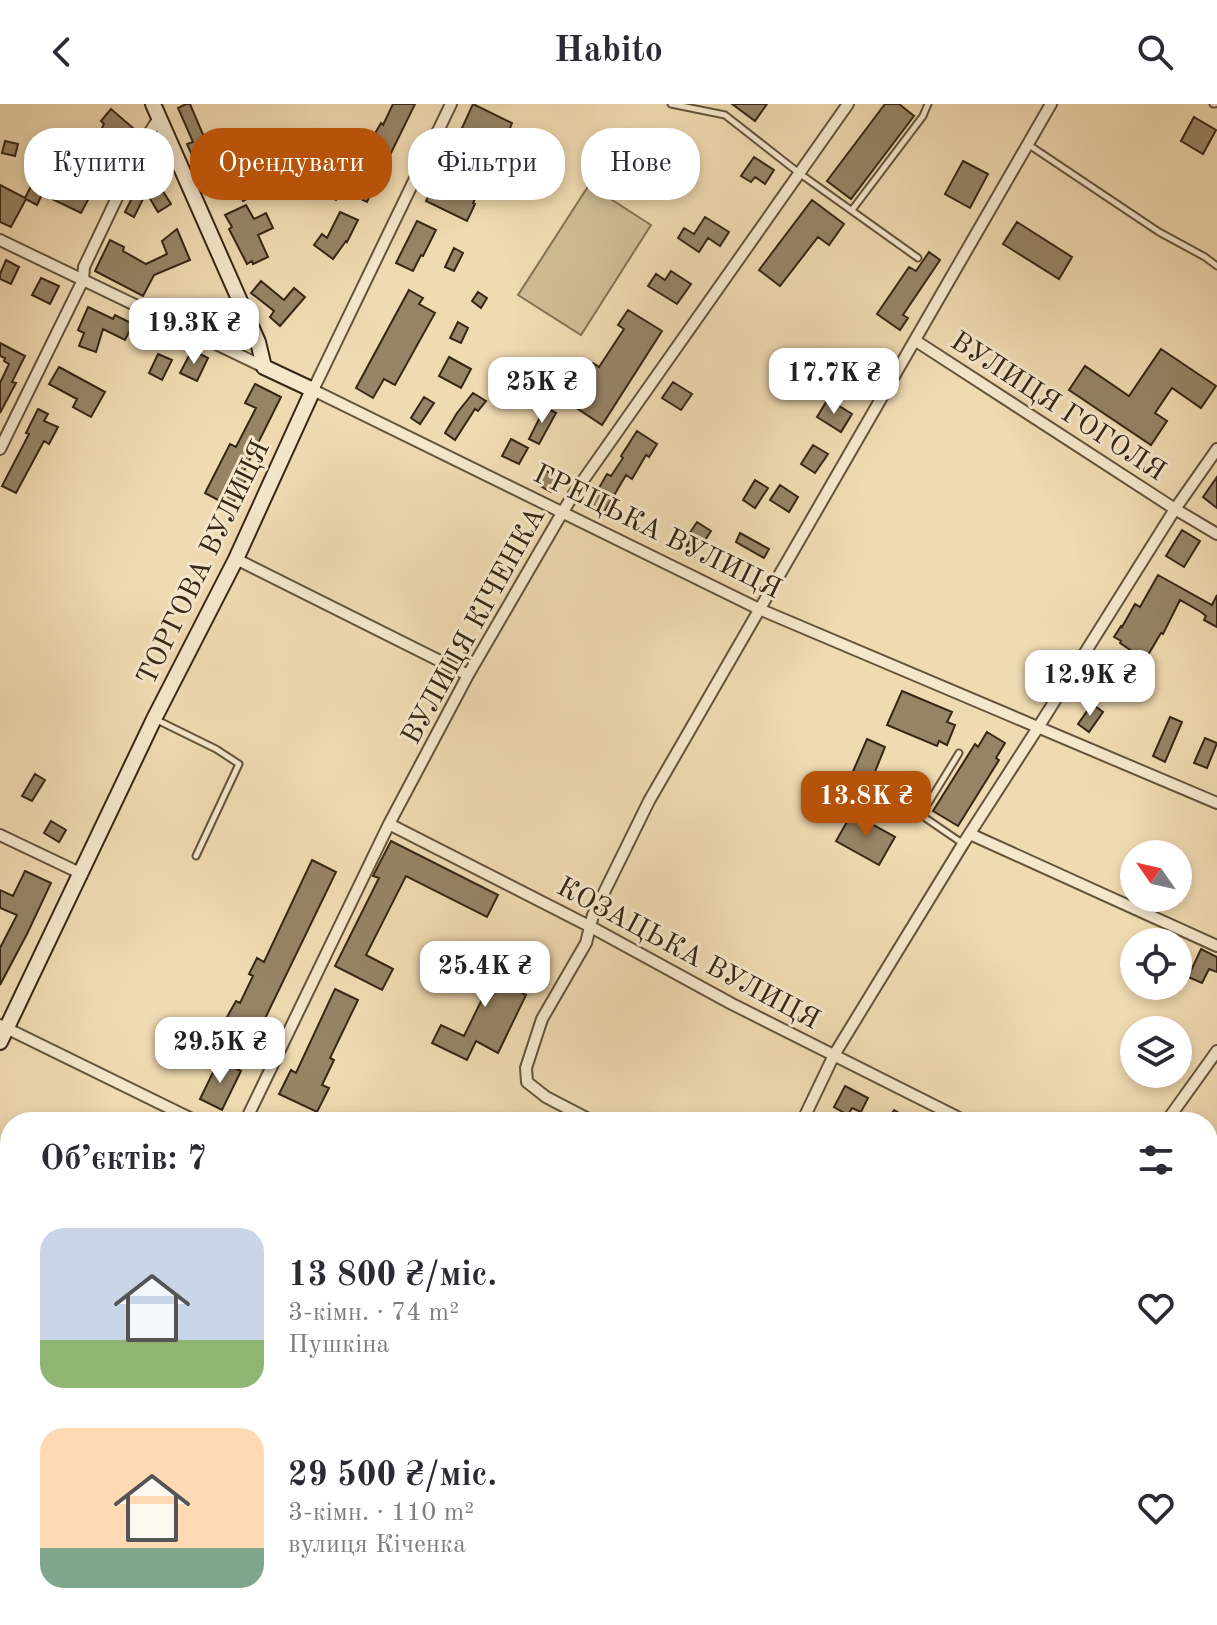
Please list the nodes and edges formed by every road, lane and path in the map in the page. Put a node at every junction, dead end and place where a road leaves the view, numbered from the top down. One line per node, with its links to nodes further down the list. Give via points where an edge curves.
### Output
1 (451, 104): 16 (street, ТОРГОВА ВУЛИЦЯ)
2 (671, 104): 8 (lane, via 725,115)
3 (848, 104): 8 (street, ВУЛИЦЯ КІЧЕНКА)
4 (1051, 104): 7 (street)
5 (925, 105): 9 (lane, via 923,116)
6 (156, 111): 13 (street, via 90,253); 15 (main road, via 258,342)
7 (1028, 144): 12 (lane); 14 (street)
8 (799, 173): 9 (lane); 20 (street, ВУЛИЦЯ КІЧЕНКА)
9 (852, 210): 11 (lane)
10 (0, 240): 13 (street, ГРЕЦЬКА ВУЛИЦЯ)
11 (918, 258)
12 (1217, 266)
13 (83, 280): 15 (street, ГРЕЦЬКА ВУЛИЦЯ); 17 (street)
14 (916, 341): 19 (street, ВУЛИЦЯ ГОГОЛЯ); 23 (street)
15 (264, 367): 16 (main road, ГРЕЦЬКА ВУЛИЦЯ)
16 (313, 390): 20 (street, ГРЕЦЬКА ВУЛИЦЯ); 22 (main road, ТОРГОВА ВУЛИЦЯ)
17 (1, 446)
18 (1217, 449): 19 (street)
19 (1175, 509): 21 (street, ВУЛИЦЯ ГОГОЛЯ); 26 (street)
20 (562, 513): 23 (street, ГРЕЦЬКА ВУЛИЦЯ); 24 (street, ВУЛИЦЯ КІЧЕНКА)
21 (1217, 534)
22 (236, 559): 24 (street); 25 (main road, ТОРГОВА ВУЛИЦЯ)
23 (759, 609): 26 (street, ГРЕЦЬКА ВУЛИЦЯ); 37 (street, via 649,801)
24 (468, 675): 31 (street, ВУЛИЦЯ КІЧЕНКА)
25 (154, 719): 35 (lane, via 239,764); 36 (main road, ТОРГОВА ВУЛИЦЯ)
26 (1039, 726): 29 (street, ГРЕЦЬКА ВУЛИЦЯ); 32 (street)
27 (959, 753): 30 (lane)
28 (877, 793): 30 (lane)
29 (1217, 803)
30 (921, 815): 34 (lane)
31 (389, 824): 37 (street, КОЗАЦЬКА ВУЛИЦЯ); 43 (street, ВУЛИЦЯ КІЧЕНКА)
32 (970, 834): 34 (street); 38 (street)
33 (0, 835): 36 (street)
34 (963, 844): 41 (street)
35 (196, 856)
36 (82, 874): 39 (main road, ТОРГОВА ВУЛИЦЯ)
37 (591, 927): 41 (street, КОЗАЦЬКА ВУЛИЦЯ); 44 (street, via 542,1019 526,1068 527,1082)
38 (1217, 946)
39 (2, 1032): 42 (street)
40 (1217, 1051): 47 (street)
41 (834, 1055): 45 (street); 46 (street, КОЗАЦЬКА ВУЛИЦЯ)
42 (176, 1112)
43 (250, 1112)
44 (574, 1112)
45 (807, 1112)
46 (947, 1112)
47 (1173, 1112)

